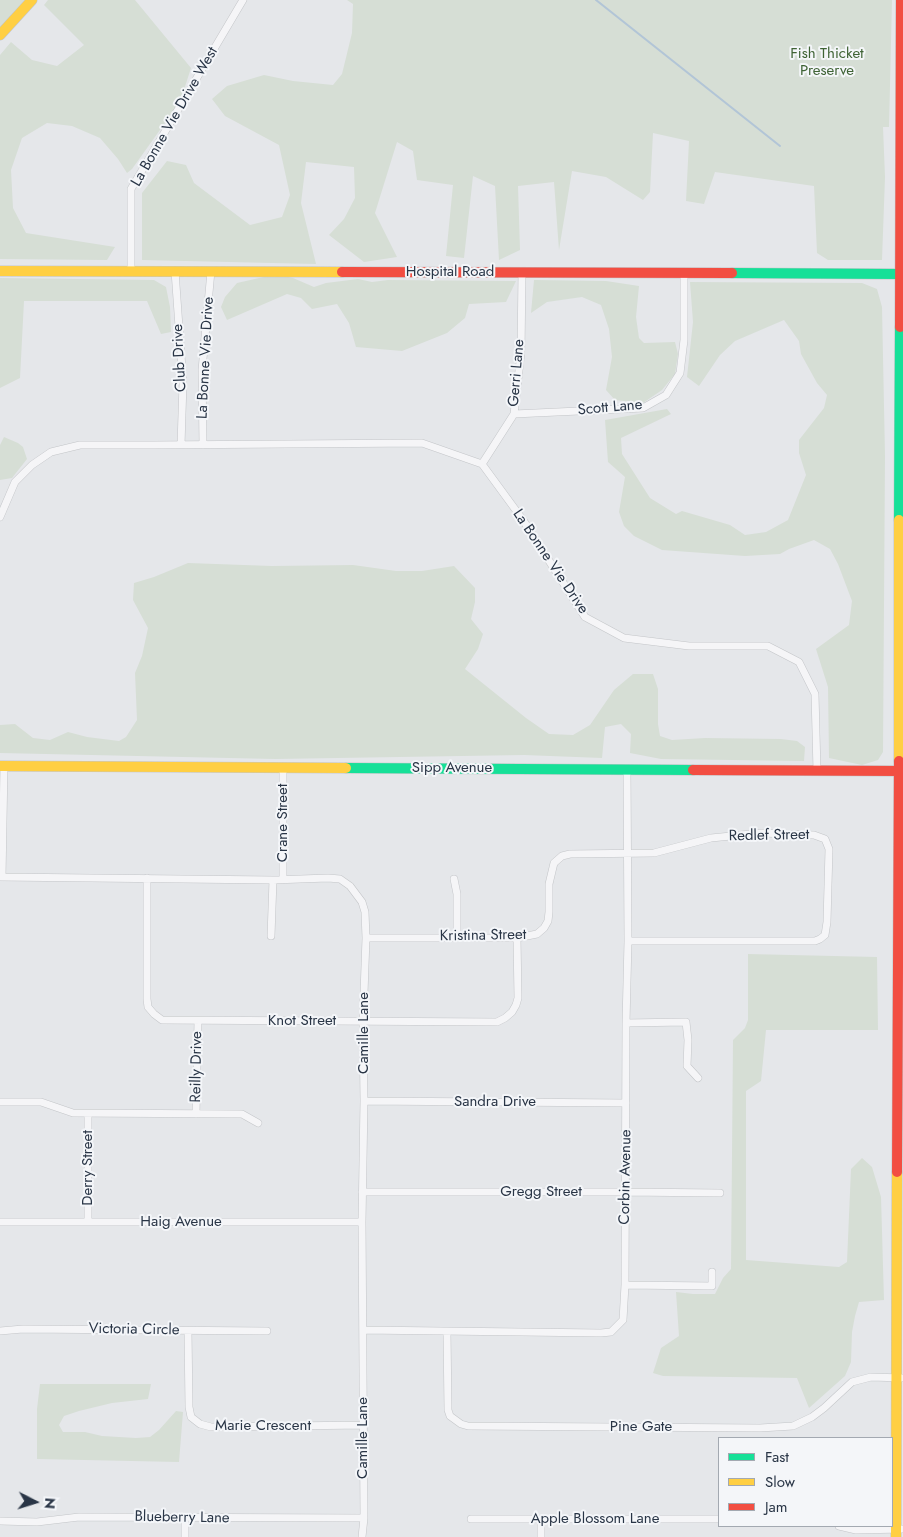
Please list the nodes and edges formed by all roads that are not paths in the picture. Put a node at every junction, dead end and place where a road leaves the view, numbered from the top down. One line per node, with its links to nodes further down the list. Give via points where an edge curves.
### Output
1 (32, 0): 4 (street)
2 (243, 0): 6 (street, La Bonne Vie Drive West, via 131,189)
3 (901, 0): 11 (street)
4 (0, 35)
5 (0, 271): 6 (street, Hospital Road)
6 (131, 271): 7 (street, Hospital Road)
7 (175, 271): 8 (street, Hospital Road); 13 (street, Club Drive, via 183,383)
8 (211, 271): 9 (street, Hospital Road); 14 (street, La Bonne Vie Drive, via 202,370)
9 (522, 272): 10 (street, Hospital Road); 12 (street, Gerri Lane, via 521,353)
10 (684, 272): 11 (street, Hospital Road); 12 (street, Scott Lane, via 684,340 680,373 666,394 643,408)
11 (900, 274): 17 (street)
12 (514, 414): 15 (street, Gerri Lane)
13 (181, 445): 14 (street); 16 (street, via 80,444 51,452 32,464 15,482)
14 (203, 445): 15 (street, via 422,443)
15 (482, 464): 21 (street, La Bonne Vie Drive, via 523,520 585,617 624,638 689,646 768,646 799,662 815,694)
16 (0, 517)
17 (901, 607): 22 (street)
18 (2, 766): 19 (street, Sipp Avenue); 24 (street)
19 (283, 768): 20 (street, Sipp Avenue); 27 (street, Crane Street)
20 (627, 769): 21 (street, Sipp Avenue); 23 (street, Corbin Avenue)
21 (817, 771): 22 (street, Sipp Avenue)
22 (901, 771): 57 (street)
23 (628, 854): 32 (street, Kristina Street, via 562,856 554,863 551,872 549,912 544,928 538,934); 33 (street, Corbin Avenue); 33 (street, Redlef Street, via 654,853 711,838 761,833 814,835 825,840 828,849 827,929 820,939)
24 (1, 877): 25 (street, Camille Lane)
25 (147, 878): 28 (street, Camille Lane); 34 (street, Knot Street, via 148,1007 162,1020)
26 (454, 878): 30 (street)
27 (283, 879): 28 (street, Camille Lane); 31 (street, Camille Lane, via 340,879 350,886 362,902)
28 (273, 880): 29 (street)
29 (271, 936)
30 (457, 937): 31 (street, Kristina Street); 32 (street, Kristina Street)
31 (366, 938): 35 (street, Camille Lane)
32 (517, 938): 35 (street, Knot Street, via 518,998 512,1012 505,1018 497,1022)
33 (628, 941): 36 (street, Corbin Avenue)
34 (198, 1021): 35 (street, Knot Street); 42 (street, Reilly Drive)
35 (363, 1022): 39 (street, Camille Lane)
36 (626, 1023): 37 (street, via 686,1022 687,1066); 40 (street, Corbin Avenue)
37 (698, 1078)
38 (0, 1102): 41 (street, via 41,1102)
39 (364, 1102): 40 (street, Sandra Drive); 44 (street, Camille Lane)
40 (626, 1103): 45 (street, Corbin Avenue)
41 (88, 1114): 42 (street); 48 (street, Derry Street)
42 (196, 1114): 43 (street, via 242,1114)
43 (258, 1123)
44 (362, 1192): 45 (street, Gregg Street); 49 (street, Camille Lane)
45 (626, 1192): 46 (street, Gregg Street); 51 (street, Corbin Avenue)
46 (720, 1193)
47 (0, 1222): 48 (street, Haig Avenue)
48 (88, 1222): 49 (street, Haig Avenue)
49 (362, 1222): 52 (street, Camille Lane)
50 (712, 1272): 51 (street, via 712,1286)
51 (625, 1285): 56 (street, Corbin Avenue, via 623,1320 611,1332)
52 (362, 1330): 56 (street, Corbin Avenue); 58 (street, Camille Lane)
53 (188, 1331): 54 (street, Victoria Circle); 55 (street, Victoria Circle, via 23,1329); 58 (street, Marie Crescent, via 189,1407 191,1417 200,1424 211,1427)
54 (267, 1331)
55 (0, 1332)
56 (447, 1332): 57 (street, Pine Gate, via 448,1410 450,1416 468,1426 793,1426 812,1417 852,1382 871,1377)
57 (900, 1378): 66 (street)
58 (364, 1425): 60 (street, Camille Lane)
59 (185, 1518): 60 (street, Blueberry Lane); 64 (street, Blueberry Lane, via 79,1517); 67 (street)
60 (364, 1518): 68 (street, Camille Lane)
61 (471, 1519): 63 (street, Apple Blossom Lane)
62 (718, 1519): 63 (street, Apple Blossom Lane)
63 (541, 1520): 69 (street)
64 (0, 1522)
65 (843, 1527): 66 (street)
66 (899, 1532)
67 (185, 1537)
68 (362, 1537)
69 (541, 1537)

